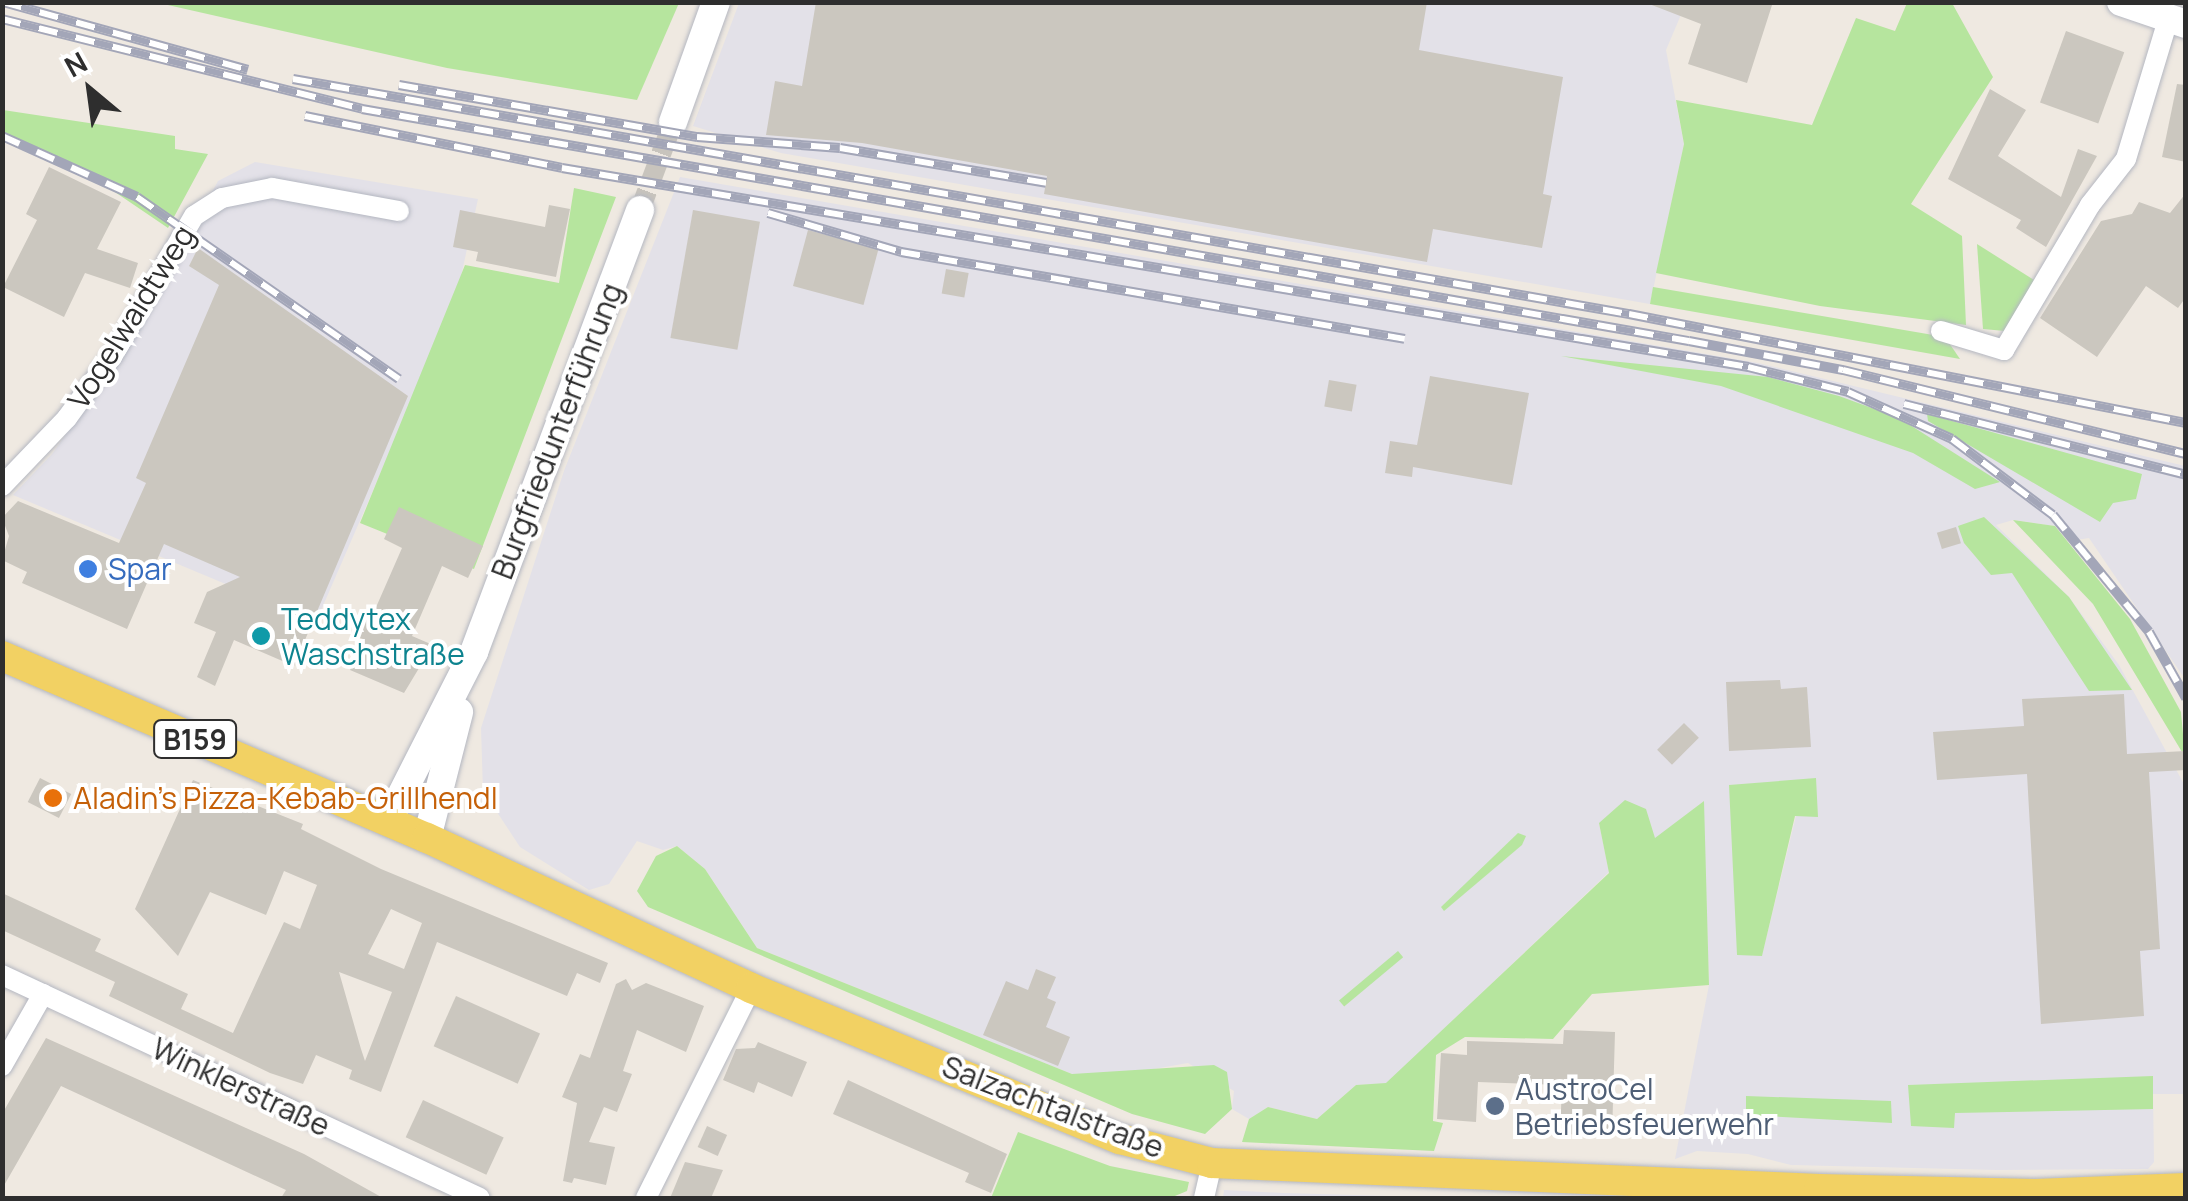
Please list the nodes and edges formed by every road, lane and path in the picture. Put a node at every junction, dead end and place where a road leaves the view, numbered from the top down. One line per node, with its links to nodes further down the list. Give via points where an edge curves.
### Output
1 (716, 2): 4 (street)
2 (2120, 2): 3 (street)
3 (2177, 22): 7 (street, via 2126,159 2090,204 2004,350)
4 (673, 122)
5 (640, 210): 9 (street, Burgfriedunterführung)
6 (399, 211): 8 (street, Vogelwaidtweg, via 272,188 222,198 194,216 112,356 67,418)
7 (1941, 332)
8 (2, 486)
9 (474, 652): 11 (street, Burgfriedunterführung); 12 (street, Burgfriedunterführung)
10 (2, 656): 11 (main road, Salzachtalstraße / B159)
11 (388, 820): 12 (main road, Salzachtalstraße / B159)
12 (427, 838): 14 (main road, Salzachtalstraße / B159)
13 (2, 975): 15 (street, Winklerstraße)
14 (750, 988): 17 (main road, Salzachtalstraße / B159, via 1120,1139); 20 (street)
15 (43, 994): 16 (street); 19 (street, Winklerstraße)
16 (2, 1066)
17 (1212, 1163): 18 (main road, Salzachtalstraße / B159, via 1819,1189 2034,1194); 21 (street)
18 (2186, 1188)
19 (480, 1198)
20 (646, 1198)
21 (1204, 1198)

